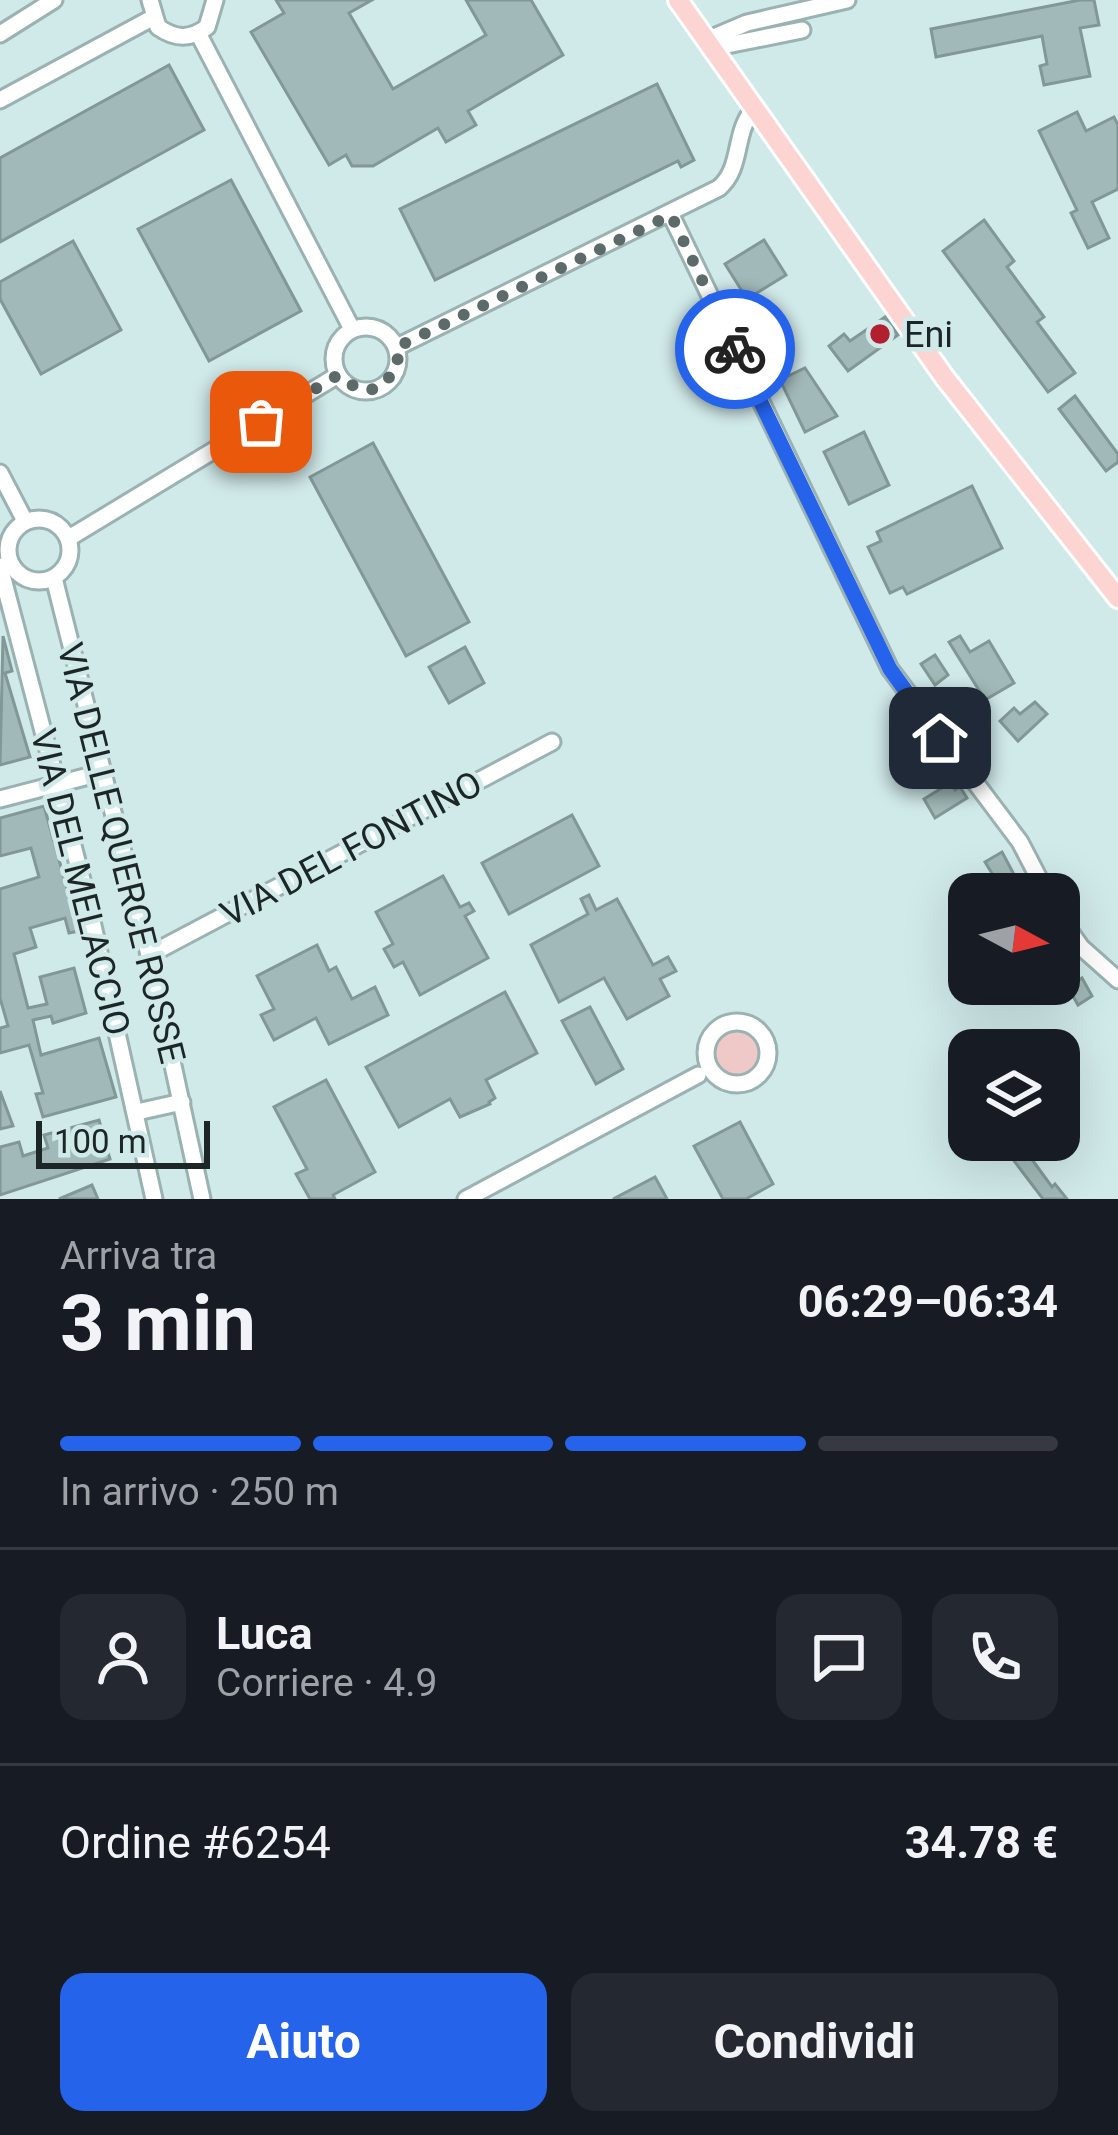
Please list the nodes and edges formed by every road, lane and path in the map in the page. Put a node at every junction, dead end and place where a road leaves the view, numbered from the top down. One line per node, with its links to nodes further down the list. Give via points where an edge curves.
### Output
1 (54, 0): 8 (street)
2 (215, 0): 7 (street, via 213,18)
3 (679, 0): 9 (main road)
4 (847, 0): 9 (street, via 748,23)
5 (151, 9): 7 (street, via 167,33); 10 (street)
6 (802, 30): 9 (street)
7 (199, 33): 13 (street)
8 (0, 34)
9 (710, 44): 11 (main road)
10 (0, 100)
11 (753, 110): 12 (street, via 741,126 730,178); 21 (main road, via 945,378)
12 (671, 215): 14 (street); 26 (street, via 890,669)
13 (352, 329): 14 (street, via 378,328); 15 (street, via 337,344)
14 (397, 347): 15 (street, via 398,367 380,388 361,391)
15 (338, 375): 18 (street)
16 (0, 472): 17 (street)
17 (25, 521): 18 (street, via 55,522); 19 (street, via 11,535)
18 (69, 538): 20 (street, via 70,558)
19 (5, 565): 20 (street, via 32,580); 24 (street, VIA DEL MELACCIO)
20 (54, 578): 23 (street, VIA DELLE QUERCE ROSSE)
21 (1118, 598)
22 (552, 742): 28 (street, VIA DEL FONTINO)
23 (104, 772): 24 (street); 28 (street, VIA DELLE QUERCE ROSSE)
24 (57, 784): 25 (street); 32 (street, VIA DEL MELACCIO)
25 (0, 799)
26 (1036, 873)
27 (1080, 946): 29 (street)
28 (149, 955): 31 (street, VIA DELLE QUERCE ROSSE)
29 (1118, 980)
30 (706, 1076): 30 (street, via 709,1040 727,1024 746,1023 765,1040 767,1061 755,1078 735,1084); 35 (street)
31 (182, 1102): 32 (street); 34 (street, VIA DELLE QUERCE ROSSE)
32 (136, 1112): 33 (street, VIA DEL MELACCIO)
33 (154, 1199)
34 (202, 1199)
35 (466, 1199)

